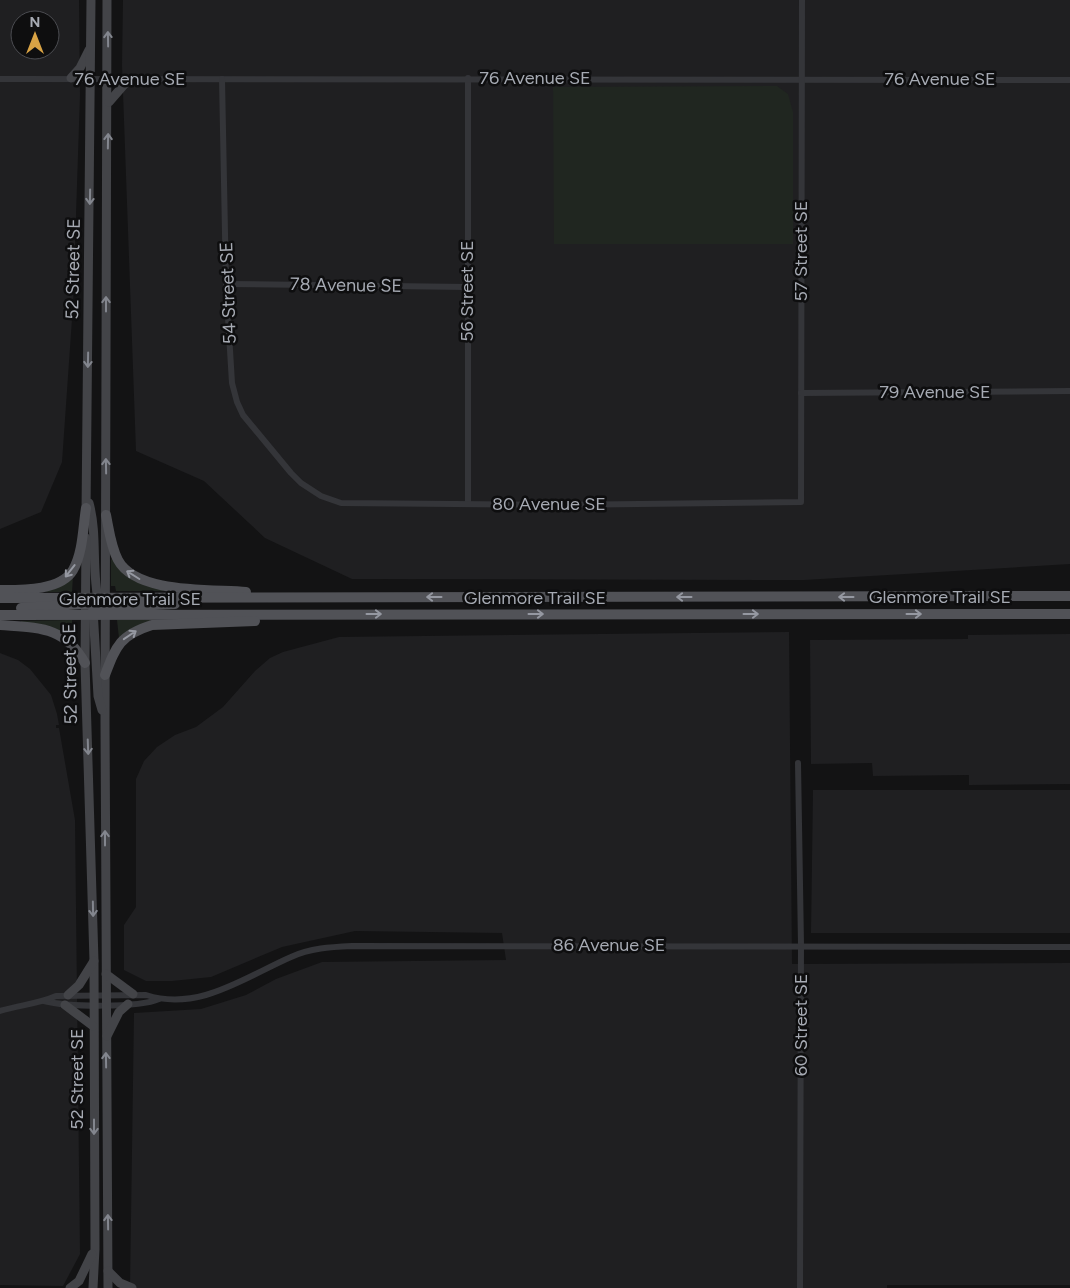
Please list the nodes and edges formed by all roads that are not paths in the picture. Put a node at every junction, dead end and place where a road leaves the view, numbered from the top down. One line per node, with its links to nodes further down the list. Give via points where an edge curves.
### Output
1 (91, 0): 4 (main road, 52 Street SE)
2 (107, 0): 9 (main road, 52 Street SE, one-way to 2)
3 (802, 0): 12 (street, 57 Street SE)
4 (91, 46): 6 (main road, via 85,62); 7 (main road, 52 Street SE)
5 (0, 78): 6 (street, 76 Avenue SE)
6 (71, 78): 7 (street, 76 Avenue SE)
7 (91, 78): 9 (street, 76 Avenue SE); 20 (main road, 52 Street SE, one-way to 20)
8 (468, 78): 11 (street, 76 Avenue SE); 12 (street, 76 Avenue SE); 16 (street, 56 Street SE)
9 (108, 79): 10 (street, 76 Avenue SE); 14 (main road, 52 Street SE)
10 (129, 79): 11 (street, 76 Avenue SE); 14 (main road)
11 (222, 79): 15 (street, 54 Street SE)
12 (802, 79): 13 (street, 76 Avenue SE); 18 (street, 57 Street SE)
13 (1070, 80)
14 (108, 103): 24 (main road, 52 Street SE, one-way to 14)
15 (226, 284): 16 (street, 78 Avenue SE); 19 (street, 54 Street SE, via 232,382 237,402 243,415)
16 (467, 287): 22 (street, 56 Street SE)
17 (1070, 392): 18 (street, 79 Avenue SE)
18 (801, 393): 21 (street, 57 Street SE)
19 (301, 483): 22 (street, 80 Avenue SE, via 340,503)
20 (86, 490): 23 (main road, 52 Street SE); 29 (main road, via 93,517)
21 (801, 502): 22 (street, 80 Avenue SE)
22 (468, 504)
23 (86, 508): 25 (main road, one-way to 25, via 78,559 72,571 63,579 40,587); 29 (main road, 52 Street SE)
24 (106, 515): 28 (main road, one-way to 24, via 149,584 133,576 118,561); 29 (main road, 52 Street SE)
25 (0, 590)
26 (1070, 596): 28 (main road, Glenmore Trail SE, one-way to 28)
27 (0, 598): 29 (main road, Glenmore Trail SE)
28 (284, 598): 29 (main road, Glenmore Trail SE, via 209,598)
29 (95, 606): 30 (main road); 31 (main road, Glenmore Trail SE); 33 (main road, Glenmore Trail SE); 35 (main road, 52 Street SE); 36 (main road, 52 Street SE); 37 (main road, via 98,696)
30 (0, 608)
31 (325, 614): 32 (main road, Glenmore Trail SE, one-way to 32); 36 (main road, one-way to 31, via 120,642 129,634 152,625 310,620)
32 (1070, 614)
33 (0, 615)
34 (0, 626): 35 (main road, via 36,628 61,635 78,650)
35 (85, 663): 41 (main road, 52 Street SE, one-way to 41)
36 (106, 676): 37 (main road, 52 Street SE)
37 (105, 722): 42 (main road, 52 Street SE, one-way to 37)
38 (798, 763): 39 (street, 60 Street SE)
39 (801, 945): 40 (street, 86 Avenue SE); 47 (street, 86 Avenue SE, via 319,948 292,956 210,994); 60 (street, 60 Street SE)
40 (1070, 947)
41 (94, 960): 44 (main road, via 79,985); 45 (main road, 52 Street SE)
42 (106, 974): 43 (main road); 46 (main road, 52 Street SE)
43 (133, 994): 46 (street, 86 Avenue SE); 47 (street, 86 Avenue SE)
44 (68, 995): 45 (street, 86 Avenue SE); 48 (street, 86 Avenue SE)
45 (94, 999): 46 (street, 86 Avenue SE); 50 (street, 86 Avenue SE); 52 (main road, 52 Street SE)
46 (106, 999): 49 (street, 86 Avenue SE); 53 (main road, 52 Street SE)
47 (159, 999): 49 (street, 86 Avenue SE)
48 (44, 1002): 50 (street, 86 Avenue SE); 51 (street, 86 Avenue SE)
49 (128, 1004): 53 (main road, via 119,1012)
50 (65, 1005): 52 (main road)
51 (0, 1011)
52 (93, 1026): 54 (main road, 52 Street SE, one-way to 54)
53 (106, 1039): 55 (main road, 52 Street SE, one-way to 53)
54 (95, 1249): 56 (main road, via 79,1280); 57 (main road, 52 Street SE)
55 (108, 1271): 58 (main road, 52 Street SE); 59 (main road, via 120,1283)
56 (70, 1288)
57 (93, 1288)
58 (108, 1288)
59 (132, 1288)
60 (800, 1288)

